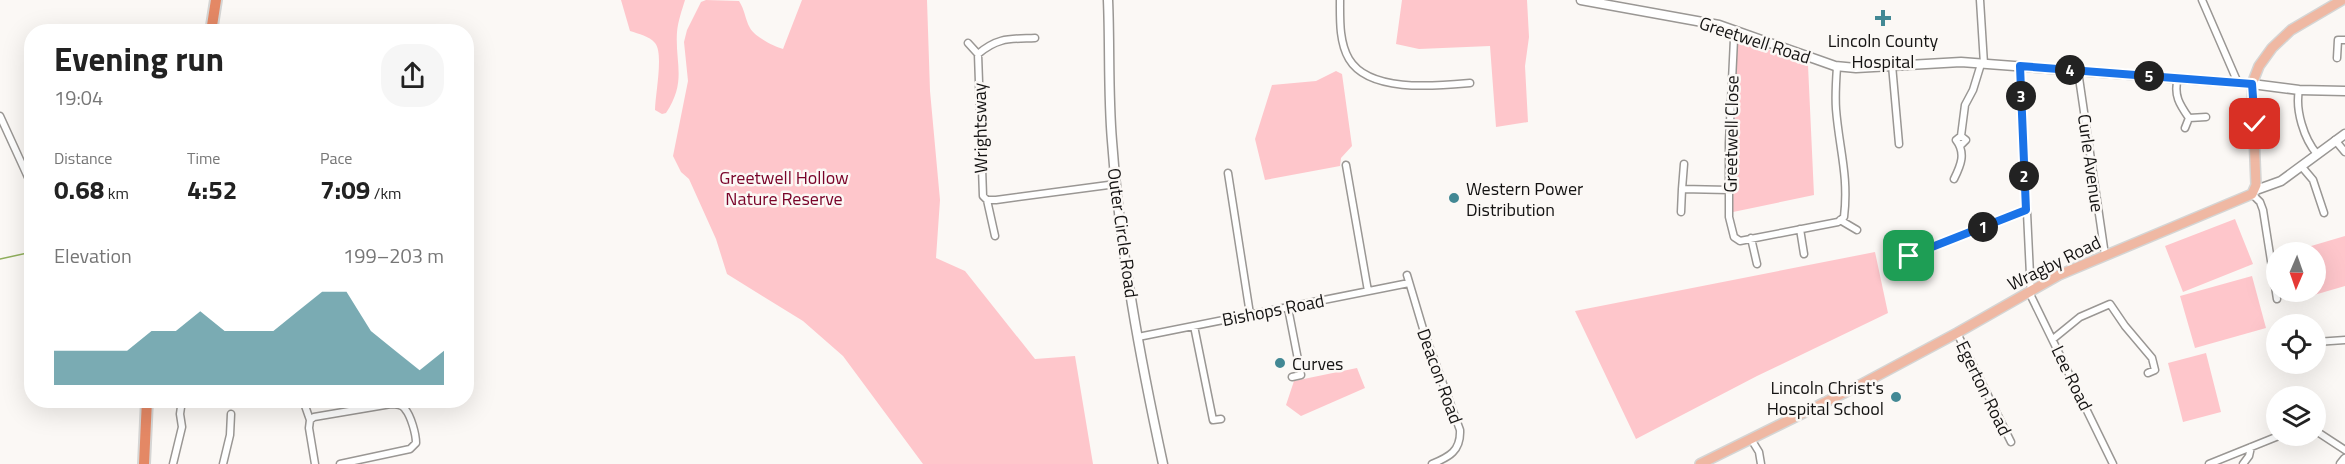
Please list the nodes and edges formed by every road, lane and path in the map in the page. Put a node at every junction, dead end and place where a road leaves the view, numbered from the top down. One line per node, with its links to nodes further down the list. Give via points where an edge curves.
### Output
1 (216, 0): 8 (highway)
2 (1108, 0): 41 (street, Outer Circle Road)
3 (1340, 0): 22 (street, via 1343,46 1349,60 1361,72 1397,84)
4 (1581, 0): 9 (street, Greetwell Road)
5 (1980, 0): 15 (street)
6 (2202, 0): 21 (street)
7 (2342, 2): 23 (main road, via 2291,30 2272,48)
8 (212, 24)
9 (1740, 32): 18 (street, Greetwell Road); 43 (street, Greetwell Close, via 1734,39)
10 (1035, 38): 13 (street, via 999,40)
11 (2345, 40): 14 (street, via 2338,40)
12 (968, 43): 13 (street)
13 (978, 54): 45 (street, Wrightsway, via 982,192)
14 (2337, 58)
15 (1982, 64): 16 (street, Greetwell Road); 17 (street, Greetwell Road); 40 (street, via 1965,105 1961,136 1966,140 1961,145 1963,156)
16 (1892, 65): 18 (street, Greetwell Road); 32 (street)
17 (2020, 66): 19 (street, Greetwell Road); 46 (street)
18 (1837, 67): 49 (street, via 1836,110 1845,164 1846,202)
19 (2078, 71): 20 (street, Greetwell Road); 56 (street, Curle Avenue)
20 (2178, 78): 21 (street, Greetwell Road); 28 (street, via 2178,102)
21 (2236, 79): 23 (street, Greetwell Road)
22 (1470, 83)
23 (2252, 84): 24 (street, Greetwell Road); 44 (main road)
24 (2299, 90): 25 (street, Greetwell Road); 34 (street, via 2303,126)
25 (2345, 91)
26 (0, 116): 38 (street)
27 (2206, 117): 28 (street)
28 (2189, 118): 29 (street)
29 (2185, 128)
30 (2345, 134): 31 (street)
31 (2335, 140): 33 (street); 34 (street)
32 (1899, 144)
33 (2345, 152)
34 (2317, 154): 37 (street)
35 (1684, 164): 42 (street)
36 (1346, 165): 61 (street)
37 (2302, 167): 44 (street); 48 (street, via 2313,180)
38 (24, 168)
39 (1228, 173): 64 (street)
40 (1954, 179)
41 (1116, 184): 45 (street, Wrightsway); 67 (street, Outer Circle Road)
42 (1682, 189): 43 (street); 47 (street)
43 (1729, 190): 53 (street, Greetwell Close, via 1734,237)
44 (2254, 192): 54 (street, via 2263,210); 56 (main road, Wragby Road)
45 (987, 200): 52 (street, Wrightsway)
46 (2026, 210): 58 (street, via 1909,256); 62 (street)
47 (1682, 212)
48 (2325, 213)
49 (1842, 219): 50 (street); 51 (street)
50 (1800, 229): 53 (street); 55 (street)
51 (1857, 230)
52 (995, 236)
53 (1752, 238): 57 (street)
54 (2268, 242)
55 (1804, 254)
56 (2105, 255): 62 (main road, Wragby Road)
57 (1757, 264)
58 (1908, 265)
59 (1407, 275): 60 (street, Deacon Road)
60 (1409, 283): 61 (street, Bishops Road); 94 (street, Deacon Road, via 1460,430 1460,443 1452,454)
61 (1368, 291): 63 (street, Bishops Road)
62 (2030, 292): 66 (main road, Wragby Road); 68 (street, Lee Road)
63 (1288, 308): 64 (street, Bishops Road); 72 (street, via 1301,375)
64 (1250, 314): 65 (street, Bishops Road)
65 (1194, 326): 67 (street, Bishops Road); 79 (street, via 1214,420)
66 (1957, 333): 82 (main road, Wragby Road); 84 (street, Egerton Road)
67 (1138, 337): 93 (street, Outer Circle Road)
68 (2053, 339): 71 (street, via 2080,317 2110,304 2152,358 2155,370); 97 (street, Lee Road)
69 (2345, 340): 70 (street)
70 (2326, 341)
71 (2148, 373)
72 (1292, 377)
73 (147, 408): 88 (highway)
74 (181, 408): 89 (street, via 182,427)
75 (306, 408): 80 (street)
76 (367, 408): 80 (street)
77 (404, 408): 92 (street, via 416,437 410,449)
78 (231, 414): 90 (street)
79 (1221, 419)
80 (310, 420): 91 (street)
81 (2326, 438): 86 (street)
82 (1751, 439): 95 (main road, Wragby Road); 96 (street)
83 (2266, 441): 85 (street)
84 (2011, 442)
85 (2251, 447): 98 (street); 99 (street)
86 (2345, 450)
87 (2345, 459): 100 (street)
88 (144, 464)
89 (173, 464)
90 (223, 464)
91 (315, 464)
92 (340, 464)
93 (1163, 464)
94 (1432, 464)
95 (1700, 464)
96 (1761, 464)
97 (2113, 464)
98 (2209, 464)
99 (2243, 464)
100 (2341, 464)

